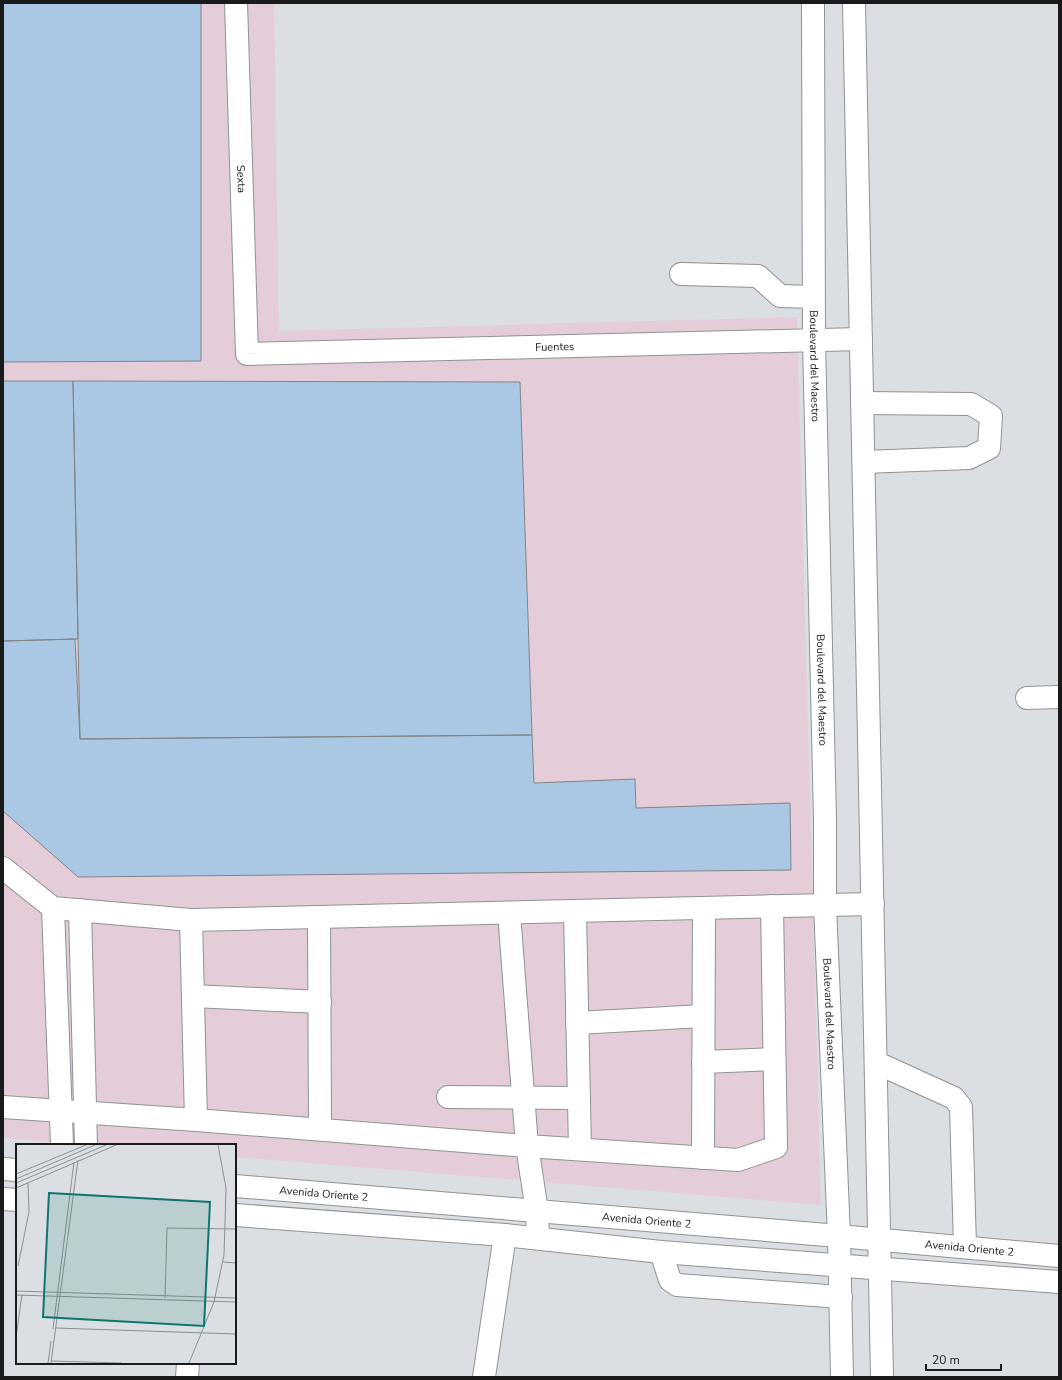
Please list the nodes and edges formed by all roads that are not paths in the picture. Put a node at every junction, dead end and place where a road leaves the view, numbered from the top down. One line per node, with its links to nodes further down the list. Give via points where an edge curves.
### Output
1 (236, 3): 8 (main road, Sexta)
2 (813, 3): 5 (main road, Boulevard del Maestro)
3 (854, 3): 6 (main road)
4 (681, 274): 5 (main road, via 758,276 780,296)
5 (814, 297): 7 (main road, Boulevard del Maestro)
6 (861, 339): 7 (main road, Fuentes); 9 (main road)
7 (814, 341): 8 (main road, Fuentes); 14 (main road, Boulevard del Maestro)
8 (247, 354)
9 (862, 403): 10 (main road); 10 (main road, via 971,404 991,416 989,448 969,458)
10 (864, 462): 15 (main road)
11 (1059, 697): 12 (main road)
12 (1027, 698)
13 (3, 868): 17 (main road)
14 (825, 904): 15 (main road); 16 (main road); 52 (main road, Boulevard del Maestro)
15 (873, 904): 30 (main road)
16 (772, 906): 18 (main road); 28 (main road)
17 (53, 908): 19 (main road); 35 (main road)
18 (704, 908): 20 (main road); 26 (main road)
19 (80, 910): 23 (main road); 36 (main road)
20 (575, 911): 21 (main road); 27 (main road)
21 (509, 913): 22 (main road); 32 (main road)
22 (320, 917): 23 (main road); 25 (main road)
23 (191, 920): 24 (main road)
24 (193, 996): 25 (main road); 37 (main road)
25 (320, 1002): 38 (main road)
26 (703, 1016): 27 (main road); 29 (main road)
27 (577, 1024): 33 (main road)
28 (774, 1059): 29 (main road); 43 (main road, via 776,1147 738,1160)
29 (703, 1062): 43 (main road)
30 (877, 1063): 54 (main road); 55 (main road, via 954,1098 961,1107)
31 (448, 1097): 32 (main road)
32 (524, 1097): 33 (main road); 41 (main road)
33 (579, 1098): 42 (main road)
34 (3, 1107): 35 (main road)
35 (61, 1111): 36 (main road); 39 (main road)
36 (86, 1113): 37 (main road); 40 (main road)
37 (196, 1120): 38 (main road)
38 (320, 1129): 41 (main road)
39 (62, 1144)
40 (86, 1144)
41 (527, 1146): 42 (main road); 49 (main road)
42 (580, 1149): 43 (main road)
43 (703, 1158)
44 (3, 1169): 45 (main road)
45 (16, 1170)
46 (236, 1186): 49 (main road, Avenida Oriente 2)
47 (3, 1199): 48 (main road)
48 (16, 1200)
49 (537, 1211): 52 (main road, Avenida Oriente 2); 53 (main road)
50 (236, 1215): 51 (main road)
51 (505, 1235): 53 (main road); 64 (main road)
52 (839, 1236): 54 (main road, Avenida Oriente 2); 58 (main road, Boulevard del Maestro)
53 (538, 1238): 56 (main road)
54 (880, 1240): 55 (main road, Avenida Oriente 2); 59 (main road)
55 (965, 1247): 57 (main road, Avenida Oriente 2)
56 (661, 1252): 58 (main road); 61 (main road, via 670,1280 677,1285)
57 (1059, 1256)
58 (839, 1266): 59 (main road); 61 (main road, Boulevard del Maestro)
59 (881, 1269): 60 (main road); 66 (main road)
60 (1059, 1282)
61 (841, 1297): 65 (main road, Boulevard del Maestro)
62 (188, 1364): 63 (main road)
63 (188, 1377)
64 (484, 1377)
65 (842, 1377)
66 (882, 1377)

